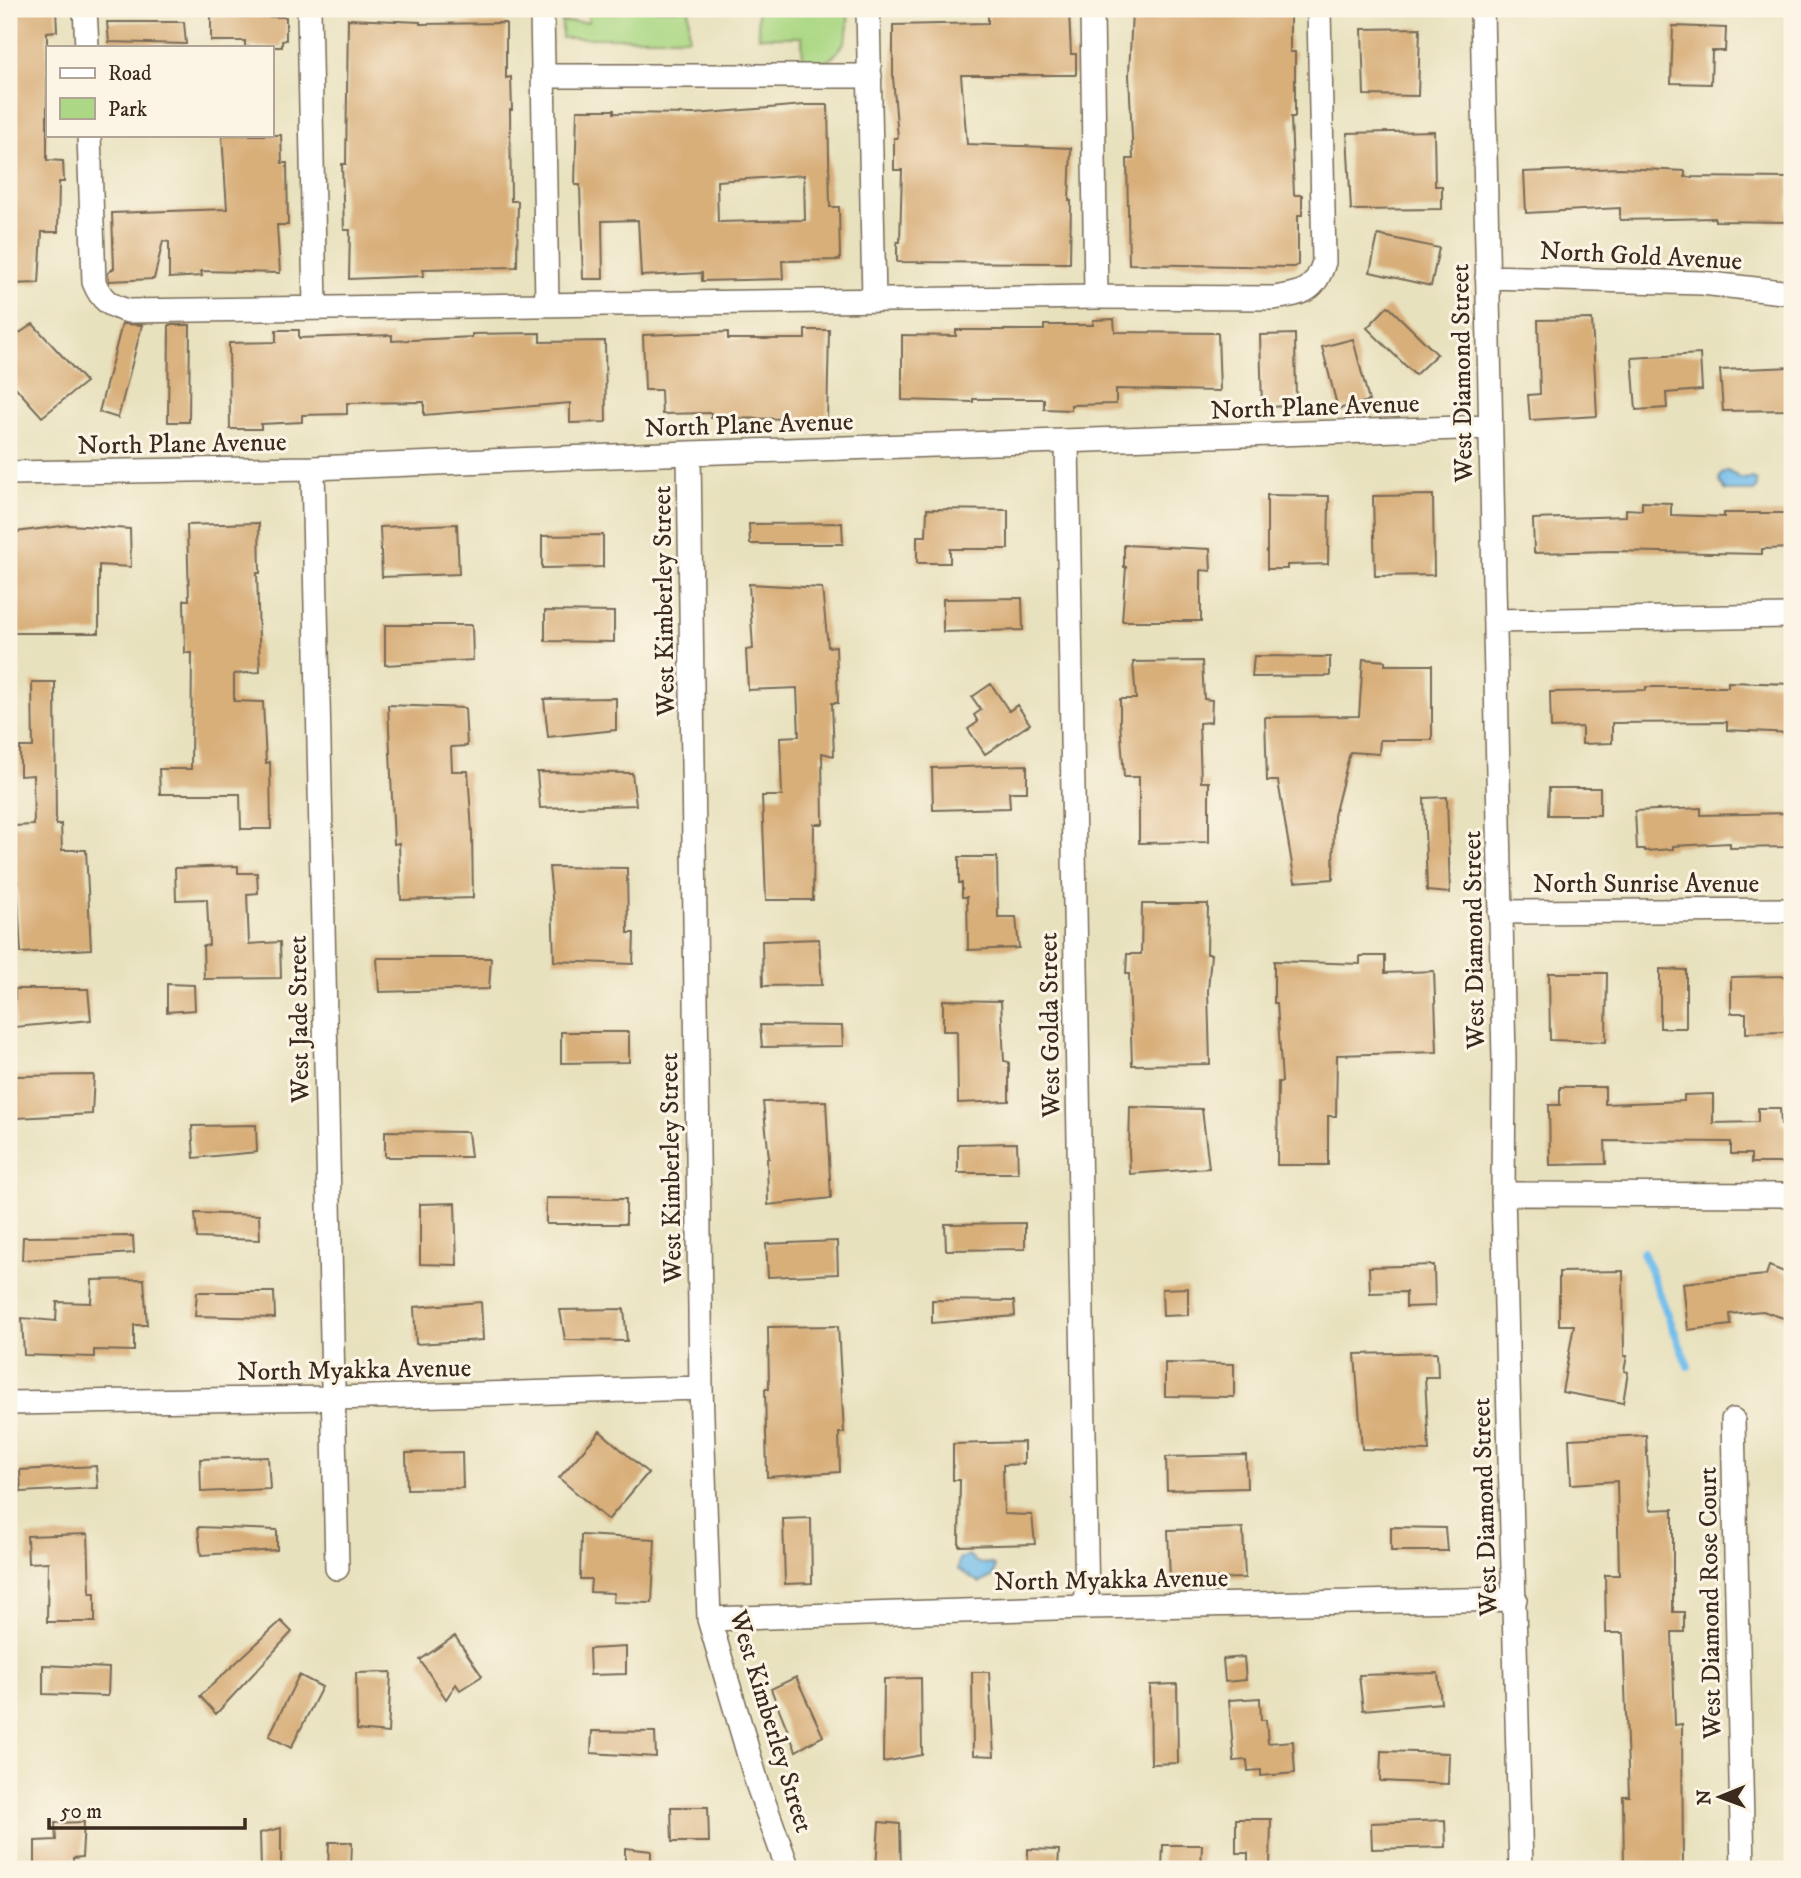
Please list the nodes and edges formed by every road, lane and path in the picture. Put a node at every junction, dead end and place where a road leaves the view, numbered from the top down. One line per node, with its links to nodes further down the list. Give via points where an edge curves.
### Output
1 (85, 9): 8 (street)
2 (309, 9): 17 (street)
3 (542, 9): 9 (street)
4 (867, 9): 10 (street)
5 (1092, 9): 14 (street)
6 (1320, 9): 14 (street, via 1324,261 1318,281 1300,293 1274,298)
7 (1482, 9): 12 (street, West Diamond Street)
8 (86, 46)
9 (543, 76): 10 (street); 16 (street)
10 (870, 76): 15 (street)
11 (89, 136): 17 (street, via 94,282 107,303 128,311)
12 (1487, 277): 13 (street, North Gold Avenue, via 1702,283); 18 (street, West Diamond Street)
13 (1792, 293)
14 (1096, 297): 15 (street)
15 (874, 300): 16 (street)
16 (547, 304): 17 (street)
17 (315, 307)
18 (1490, 427): 19 (street, North Plane Avenue); 24 (street, West Diamond Street)
19 (1067, 443): 20 (street, North Plane Avenue); 35 (street, West Golda Street)
20 (689, 453): 21 (street, North Plane Avenue); 29 (street, West Kimberley Street)
21 (313, 468): 22 (street, North Plane Avenue); 30 (street, West Jade Street)
22 (9, 473)
23 (1792, 616): 24 (street)
24 (1495, 621): 26 (street, West Diamond Street)
25 (1792, 910): 26 (street, North Sunrise Avenue)
26 (1500, 912): 27 (street, West Diamond Street)
27 (1503, 1194): 28 (street); 34 (street, West Diamond Street)
28 (1792, 1195)
29 (701, 1388): 30 (street, North Myakka Avenue); 36 (street, West Kimberley Street)
30 (334, 1398): 31 (street, North Myakka Avenue); 33 (street, West Jade Street)
31 (9, 1403)
32 (1733, 1420): 39 (street, West Diamond Rose Court)
33 (337, 1568)
34 (1515, 1599): 35 (street, North Myakka Avenue); 38 (street, West Diamond Street)
35 (1087, 1607): 36 (street, North Myakka Avenue)
36 (709, 1619): 37 (street, West Kimberley Street, via 758,1786)
37 (788, 1869)
38 (1521, 1869)
39 (1743, 1869)

